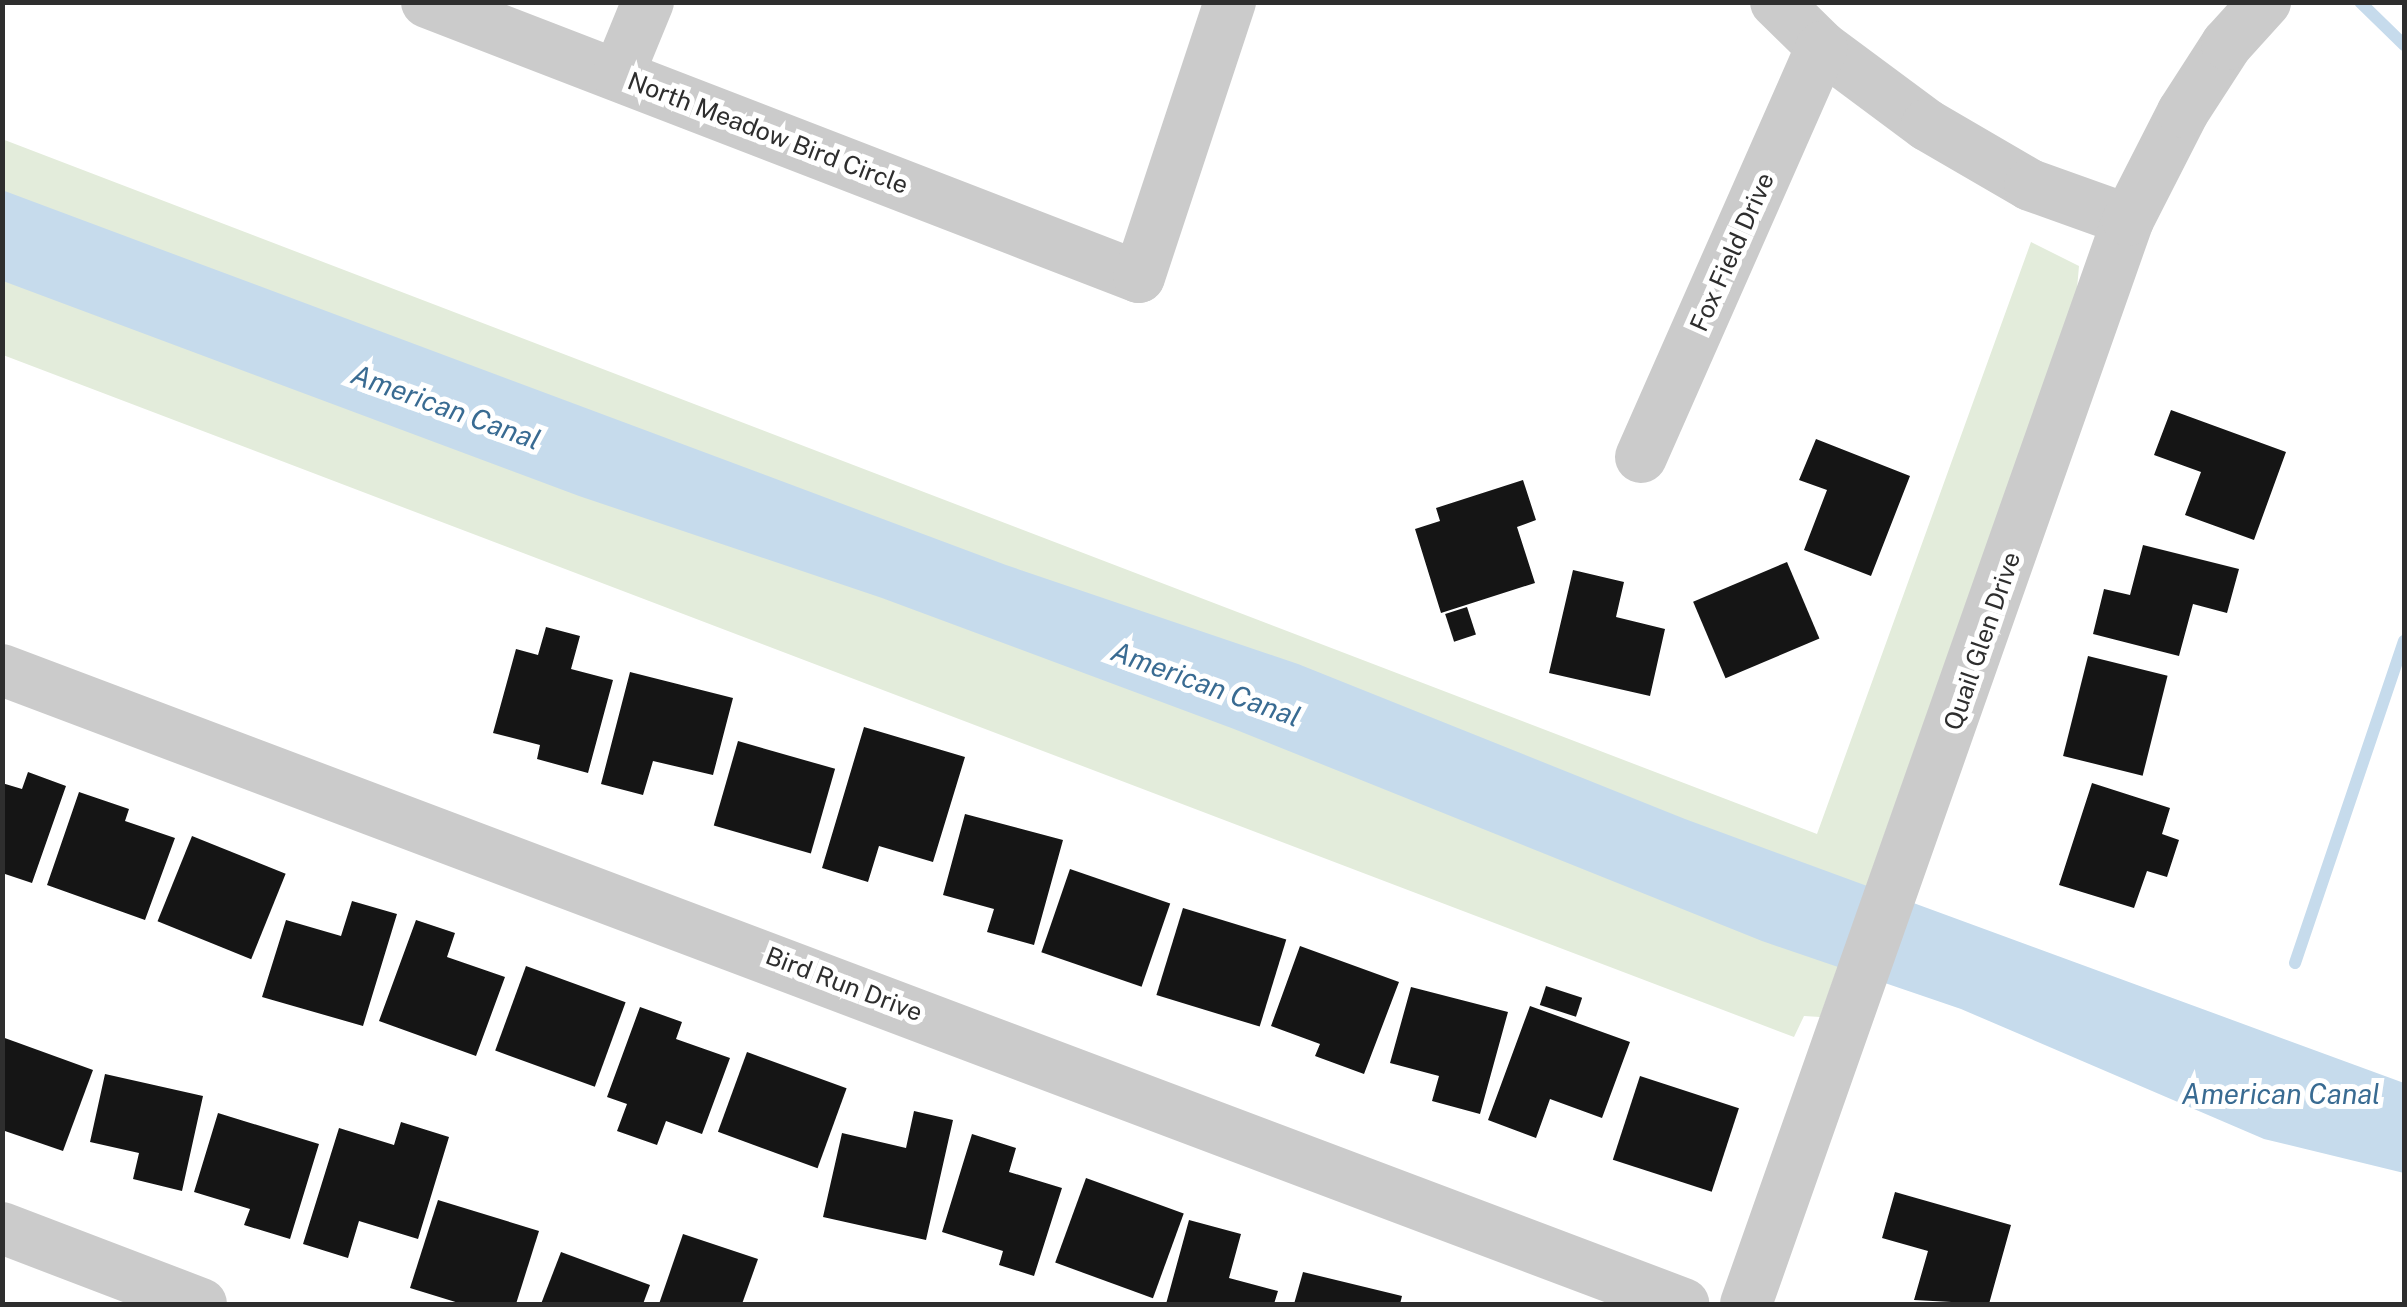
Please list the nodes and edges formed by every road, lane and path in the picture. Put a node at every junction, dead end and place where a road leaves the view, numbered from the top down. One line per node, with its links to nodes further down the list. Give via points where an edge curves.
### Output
1 (426, 2): 7 (street, North Meadow Bird Circle)
2 (648, 2): 7 (street)
3 (1230, 2): 7 (street, North Meadow Bird Circle, via 1139,277)
4 (1776, 2): 6 (street)
5 (2265, 2): 8 (street, Quail Glen Drive, via 2227,44 2183,112)
6 (1822, 47): 8 (street, via 1926,125 2030,185); 9 (street, Fox Field Drive)
7 (618, 75)
8 (2128, 220): 14 (street, Quail Glen Drive)
9 (1641, 456)
10 (2, 670): 13 (street, Bird Run Drive)
11 (2, 1228): 12 (street)
12 (200, 1304)
13 (1683, 1304)
14 (1746, 1304)

